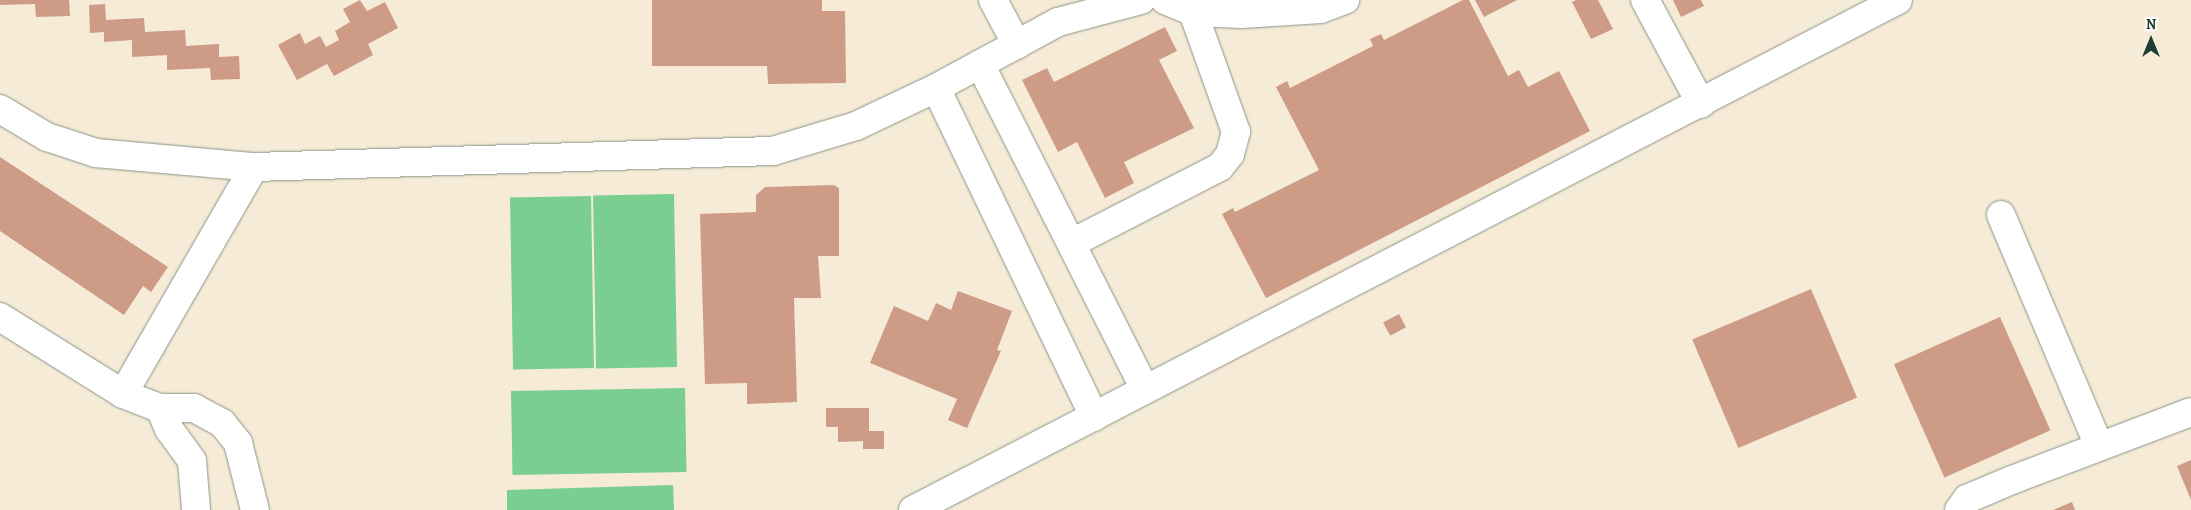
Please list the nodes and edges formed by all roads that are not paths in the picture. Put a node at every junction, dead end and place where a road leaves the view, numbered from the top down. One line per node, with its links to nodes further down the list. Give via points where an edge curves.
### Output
1 (993, 0): 8 (street)
2 (1140, 0): 8 (street, via 1058,22)
3 (1165, 0): 7 (street)
4 (1345, 0): 7 (street, via 1320,8 1242,14)
5 (1646, 0): 11 (street)
6 (1898, 0): 11 (street)
7 (1193, 12): 15 (street, via 1236,132 1230,154 1220,168)
8 (1017, 45): 9 (street)
9 (980, 64): 10 (street); 15 (street)
10 (936, 88): 13 (street, via 856,126 774,151); 21 (street)
11 (1701, 104): 17 (street)
12 (0, 110): 13 (street, via 47,137 96,153)
13 (254, 167): 18 (street)
14 (2001, 215): 22 (street)
15 (1072, 243): 17 (street)
16 (0, 317): 18 (street)
17 (1146, 389): 21 (street)
18 (123, 394): 19 (street)
19 (160, 408): 23 (street, via 169,429 192,462); 24 (street, via 194,408 222,423 238,443)
20 (2191, 412): 22 (street)
21 (1094, 417): 25 (street)
22 (2099, 446): 26 (street, via 1967,499)
23 (196, 510)
24 (255, 510)
25 (913, 510)
26 (1959, 510)

